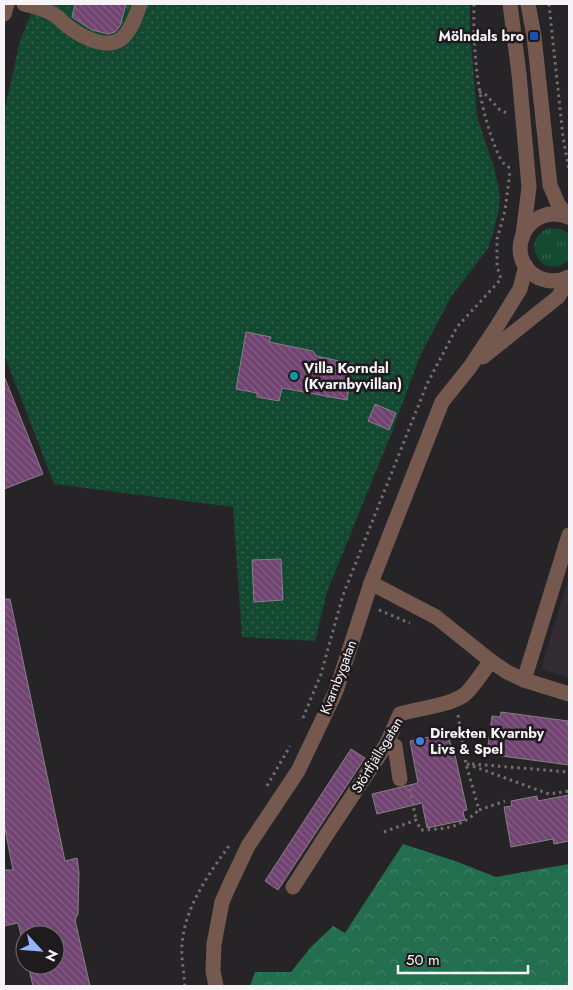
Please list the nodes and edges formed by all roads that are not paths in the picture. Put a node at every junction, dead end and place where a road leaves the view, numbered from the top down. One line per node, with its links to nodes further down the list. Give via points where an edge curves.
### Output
1 (7, 4): 6 (street)
2 (24, 4): 3 (street, via 56,16 78,33 108,43 123,36)
3 (140, 4)
4 (510, 4): 8 (street, via 529,187)
5 (528, 4): 7 (street, via 552,193)
6 (4, 14)
7 (569, 217): 8 (street, via 542,216 530,224)
8 (523, 235): 9 (street, via 521,253)
9 (526, 266): 10 (street, via 546,280); 11 (street, Kvarnbygatan, via 520,289)
10 (569, 278): 11 (street, Kvarnbygatan, via 558,297)
11 (470, 367): 13 (street, Kvarnbygatan, via 442,402)
12 (569, 535): 15 (street)
13 (371, 584): 14 (street, via 436,617); 20 (street, Kvarnbygatan, via 336,691 298,772 248,846 226,894 214,944)
14 (491, 661): 15 (street); 17 (street, Störtfjällsgatan, via 465,694 455,700 400,714)
15 (524, 680): 16 (street)
16 (569, 694)
17 (386, 745): 18 (street, via 395,746); 19 (street, Störtfjällsgatan)
18 (405, 783)
19 (293, 888)
20 (216, 986)

